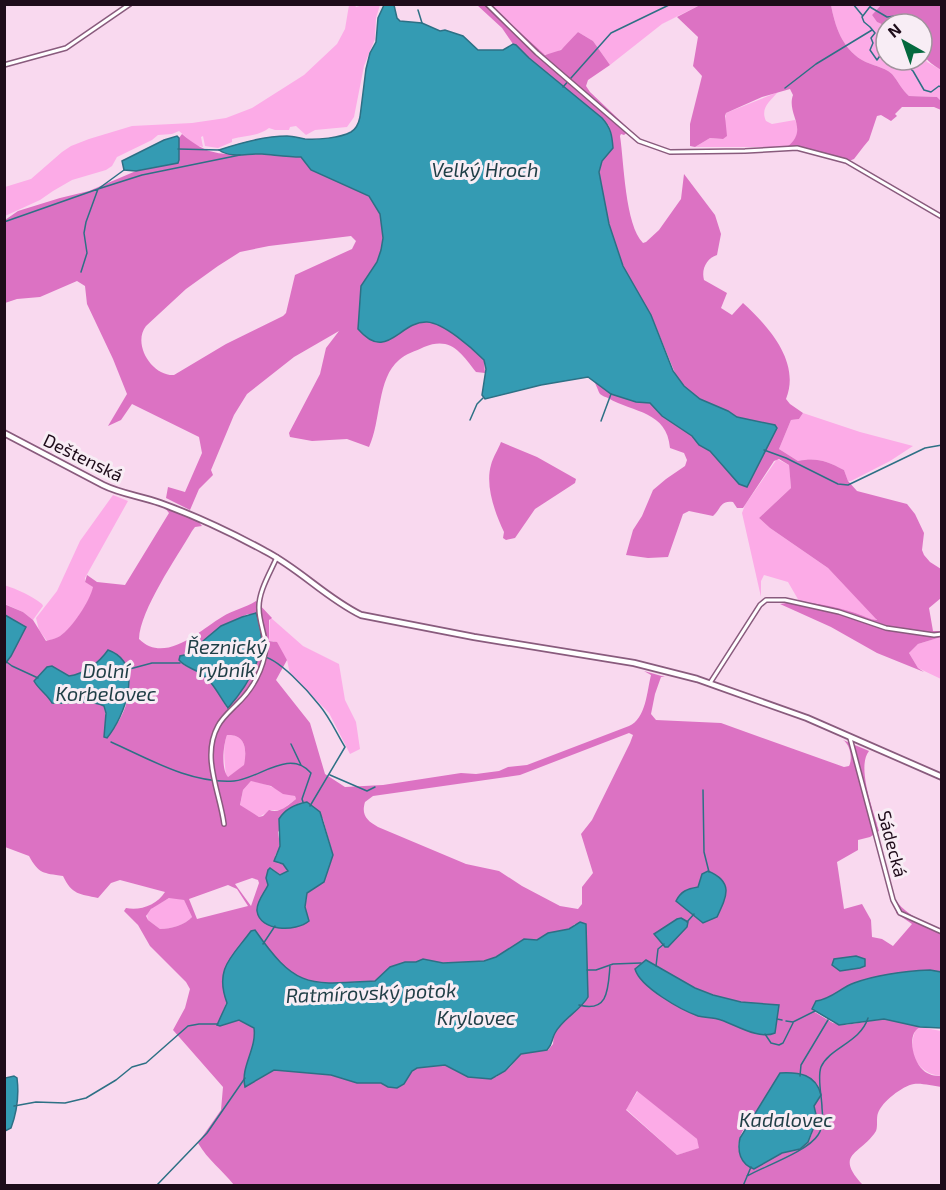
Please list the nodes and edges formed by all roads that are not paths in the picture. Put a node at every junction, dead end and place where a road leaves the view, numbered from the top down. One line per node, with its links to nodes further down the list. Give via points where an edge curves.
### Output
1 (130, 4): 3 (street, via 66,48)
2 (487, 4): 4 (street, via 639,141 670,152 797,148 846,161)
3 (4, 65)
4 (942, 217)
5 (4, 433): 6 (main road, Deštenská, via 114,490 187,513)
6 (277, 557): 8 (main road, Deštenská, via 361,615 624,662); 11 (street, via 259,608 266,652 262,666 254,685 218,725 213,741 212,773)
7 (942, 634): 8 (street, via 886,628 839,612 785,600 766,600)
8 (710, 683): 9 (main road, Deštenská)
9 (850, 738): 10 (main road, Deštenská); 12 (street, Sádecká, via 893,900 900,913)
10 (942, 777)
11 (224, 824)
12 (942, 932)

